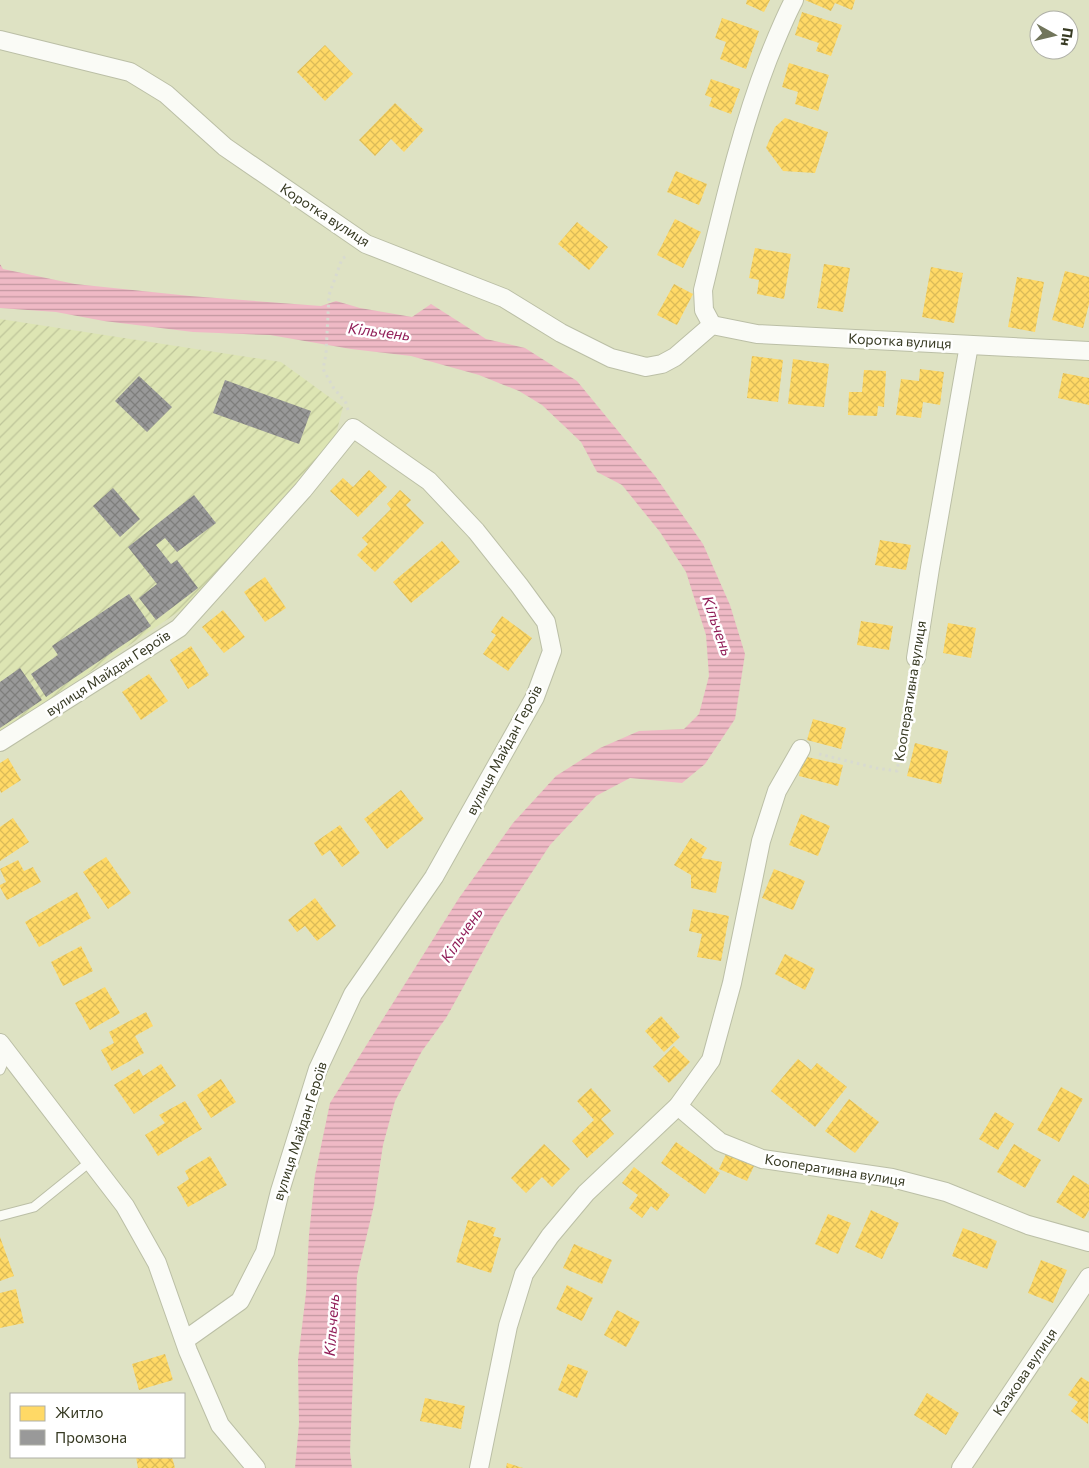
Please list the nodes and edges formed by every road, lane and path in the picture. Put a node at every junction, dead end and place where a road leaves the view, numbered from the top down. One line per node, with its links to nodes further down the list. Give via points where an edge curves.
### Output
1 (794, 0): 4 (street, via 754,94 731,173 703,290 704,310)
2 (0, 40): 3 (street, Коротка вулиця, via 130,72 166,94 225,148)
3 (366, 244): 4 (street, Коротка вулиця, via 504,298 561,333 611,358 646,367 675,357); 7 (path, via 342,259 329,295 323,369)
4 (712, 326): 5 (street, Коротка вулиця, via 757,334)
5 (969, 345): 6 (street, Коротка вулиця); 8 (street, Кооперативна вулиця)
6 (1089, 351)
7 (346, 403)
8 (916, 658): 10 (path, Кооперативна вулиця, via 897,771)
9 (0, 742): 18 (street, вулиця Майдан Героїв, via 179,628 303,490 353,428 428,481 476,531 546,622 552,651 535,697 434,877 352,994 318,1069 280,1191 265,1252 240,1301)
10 (801, 749): 13 (street, via 777,791 761,840 732,983 711,1060)
11 (3, 1048): 12 (lane); 14 (street)
12 (0, 1070)
13 (678, 1106): 16 (street, Кооперативна вулиця, via 720,1142 762,1159 892,1178 946,1192 1028,1225); 20 (street, via 586,1194 550,1236 524,1274 508,1326)
14 (91, 1161): 15 (lane, via 34,1207); 18 (street, via 125,1206 157,1263)
15 (0, 1216)
16 (1089, 1242)
17 (1089, 1277): 21 (street, Казкова вулиця)
18 (184, 1340): 19 (street, via 220,1425)
19 (256, 1468)
20 (479, 1468)
21 (962, 1468)

